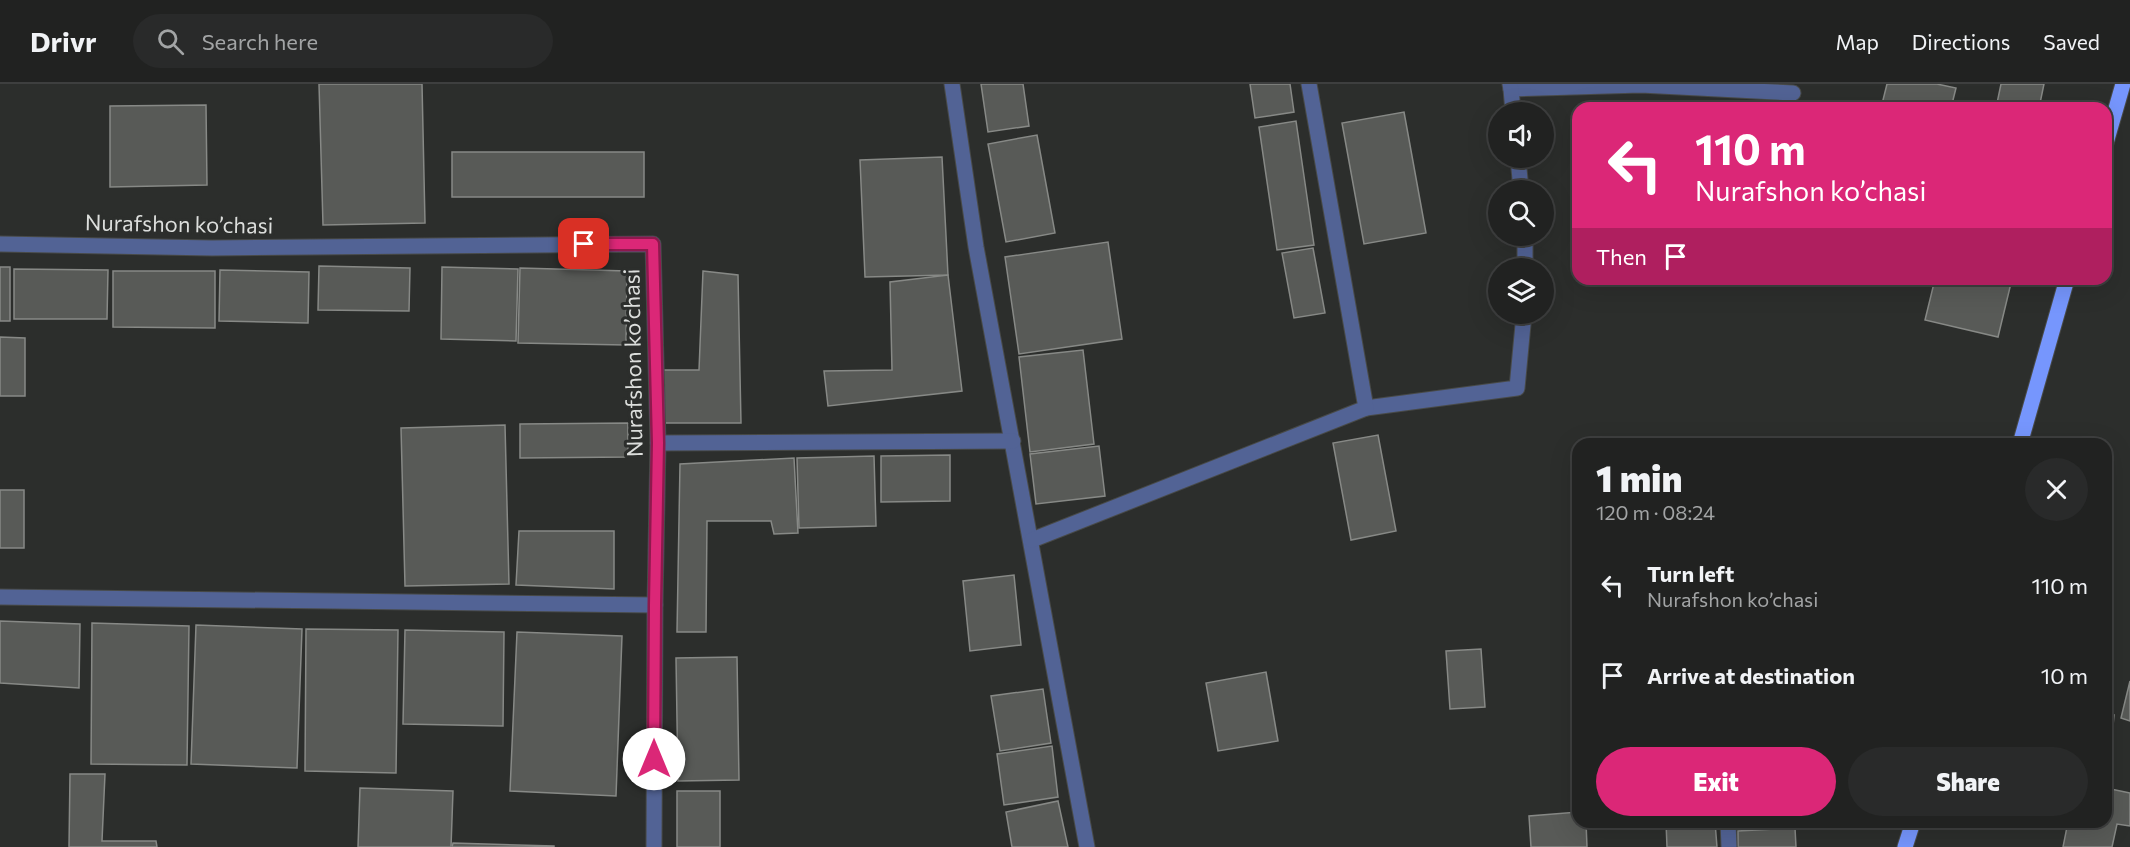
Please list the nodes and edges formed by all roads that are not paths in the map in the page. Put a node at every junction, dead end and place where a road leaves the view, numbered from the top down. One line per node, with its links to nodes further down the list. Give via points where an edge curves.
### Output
1 (952, 84): 13 (street, via 976,247)
2 (1309, 84): 11 (street)
3 (2123, 84): 7 (main road)
4 (1511, 87): 5 (street, via 1641,85); 6 (street)
5 (1793, 93)
6 (1513, 102)
7 (2112, 122)
8 (0, 244): 14 (street, Nurafshon ko’chasi, via 212,248 653,244)
9 (2065, 285): 12 (main road)
10 (1523, 324): 11 (street, via 1517,388)
11 (1366, 408): 15 (street)
12 (2022, 438)
13 (1013, 441): 14 (street); 15 (street)
14 (658, 443): 17 (street, Nurafshon ko’chasi)
15 (1032, 540): 21 (street)
16 (0, 597): 17 (street)
17 (655, 605): 20 (street, Nurafshon ko’chasi)
18 (1728, 828): 22 (street)
19 (1910, 828): 23 (main road)
20 (654, 847)
21 (1087, 847)
22 (1729, 847)
23 (1905, 847)

